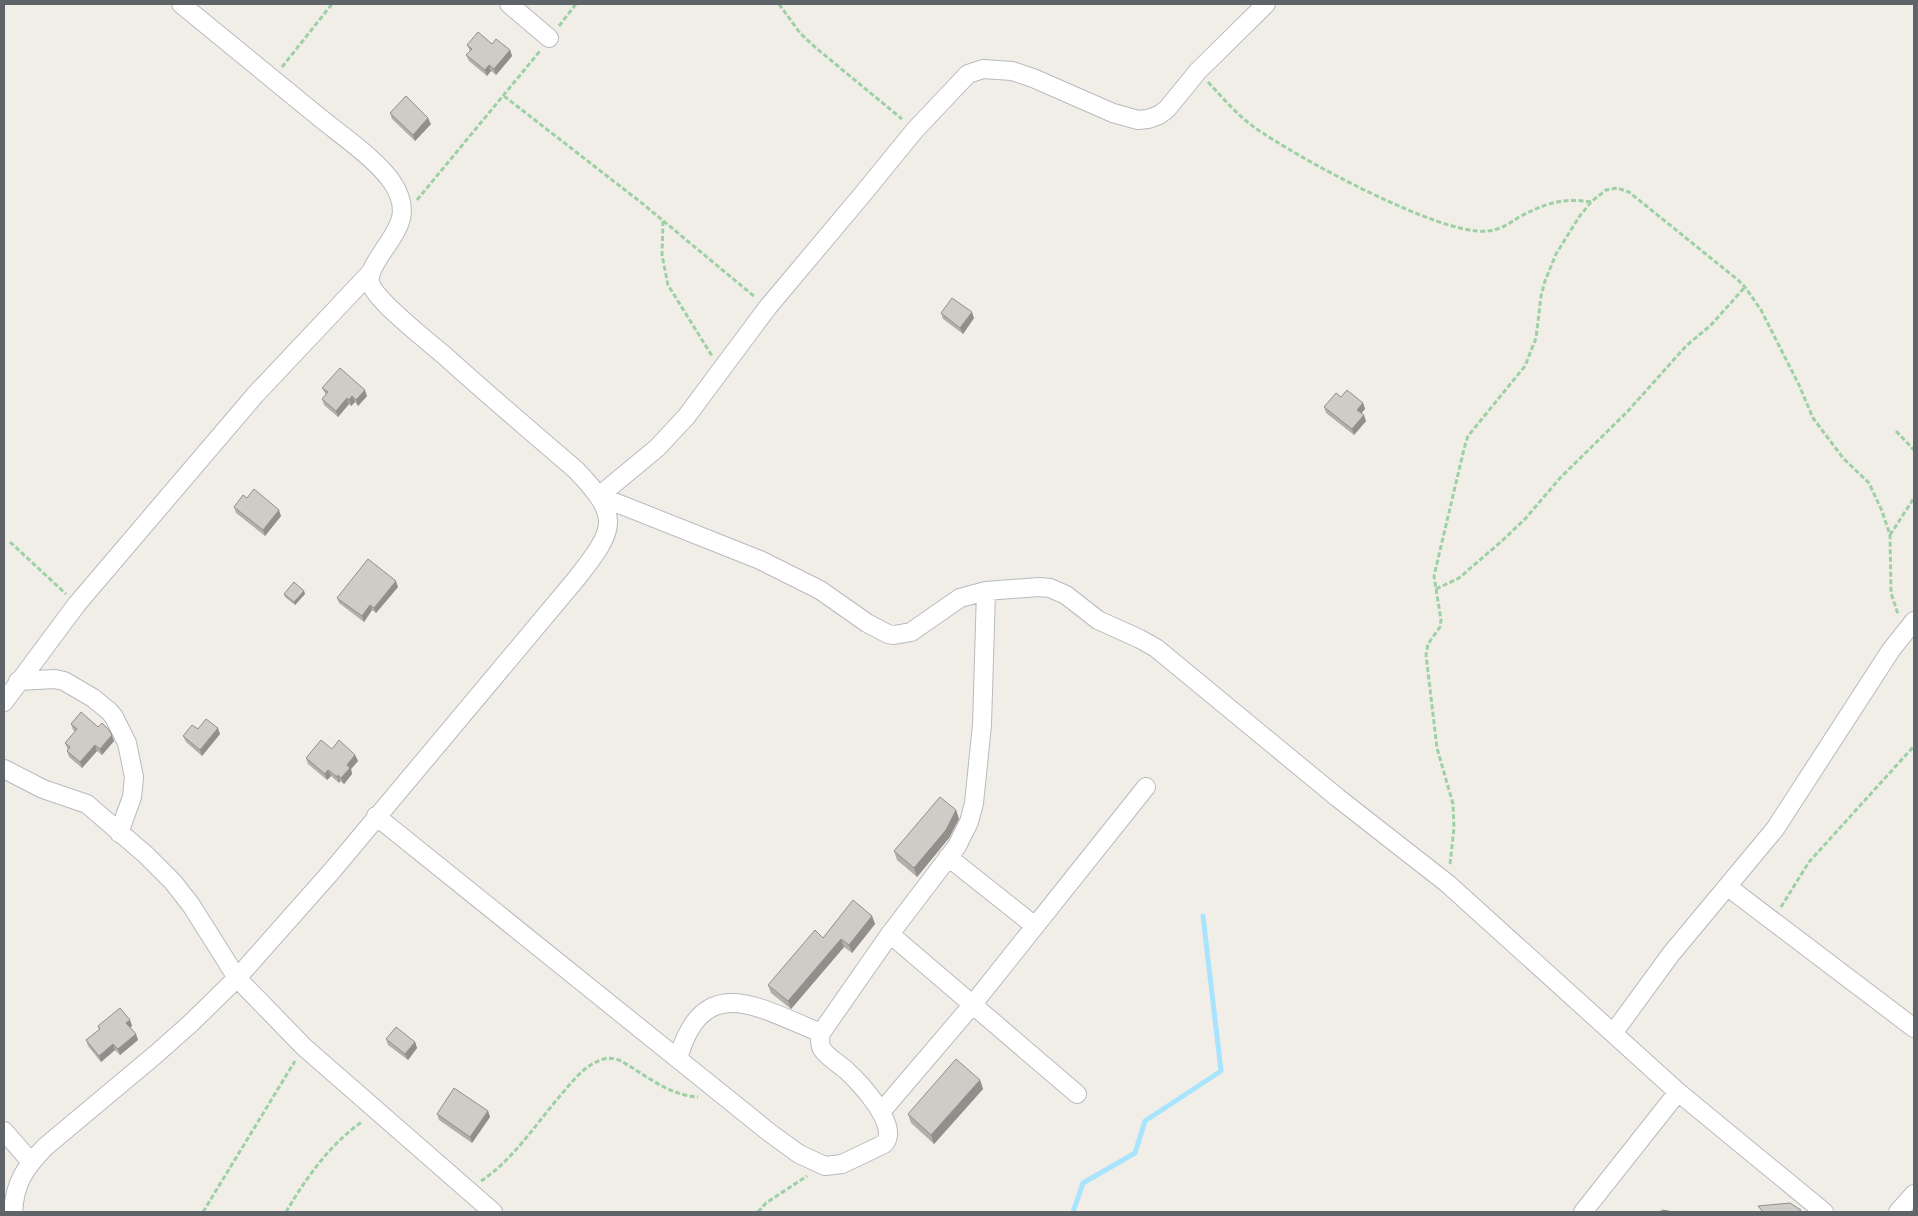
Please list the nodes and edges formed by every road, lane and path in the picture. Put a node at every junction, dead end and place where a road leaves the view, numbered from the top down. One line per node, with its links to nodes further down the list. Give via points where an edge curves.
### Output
1 (181, 4): 9 (street)
2 (332, 4): 9 (path)
3 (509, 4): 7 (street)
4 (576, 4): 7 (path)
5 (779, 4): 11 (path, via 800,33 816,48)
6 (1266, 4): 8 (street)
7 (549, 38): 10 (path)
8 (1198, 71): 11 (street, via 1167,109 1159,115 1138,120 1113,113 1012,71 975,70 962,78); 12 (path, via 1253,126 1282,146 1356,185 1437,220 1466,229 1488,231 1555,201)
9 (272, 79): 13 (street, via 391,181 398,197)
10 (504, 96): 13 (path); 14 (path)
11 (915, 130): 17 (street)
12 (1591, 202): 16 (path, via 1606,190 1614,188 1629,192); 25 (path, via 1556,254 1541,296 1536,338 1524,366 1468,436 1436,562)
13 (401, 220): 15 (street)
14 (663, 220): 17 (path); 18 (path, via 662,255 668,285)
15 (371, 272): 21 (street, via 371,284 381,298 576,470); 27 (street, via 255,395)
16 (1745, 287): 23 (path, via 1774,332 1813,418 1843,458 1869,483); 25 (path, via 1560,478 1526,518 1459,578)
17 (768, 307): 18 (street)
18 (720, 370): 21 (street, via 686,418 657,448)
19 (1896, 431): 20 (path)
20 (1914, 450)
21 (599, 496): 26 (street, via 760,560 820,590 888,634 911,632 960,598); 34 (street, via 608,522 606,538 597,552)
22 (1914, 498): 23 (path)
23 (1890, 535): 28 (path, via 1891,592 1898,614)
24 (10, 542): 27 (path)
25 (1436, 589): 37 (path, via 1442,620 1428,644 1426,655 1437,748 1453,804)
26 (986, 591): 36 (street, via 984,692 974,803 965,833); 37 (street, via 1039,587 1059,591 1098,620 1156,648)
27 (77, 604): 29 (street)
28 (1912, 626): 38 (street, via 1891,650 1775,829)
29 (18, 681): 30 (street); 35 (street, via 64,681 93,698 114,717 127,743 134,777 132,797)
30 (4, 702)
31 (1914, 746): 39 (path, via 1809,862)
32 (4, 769): 35 (street, via 43,789 87,804)
33 (1146, 786): 40 (street)
34 (376, 816): 42 (street); 48 (street)
35 (119, 833): 42 (street, via 173,882)
36 (948, 857): 40 (street); 41 (street)
37 (1448, 884): 45 (street)
38 (1728, 887): 39 (street); 45 (street, via 1671,954)
39 (1773, 920): 44 (street)
40 (1035, 926): 43 (street)
41 (890, 934): 43 (street); 46 (street)
42 (238, 978): 47 (street); 55 (street)
43 (973, 1004): 50 (street); 53 (street)
44 (1914, 1028)
45 (1614, 1032): 49 (street)
46 (821, 1034): 48 (street, via 754,1006 728,1002 712,1007 694,1022 683,1041); 53 (street, via 823,1050 860,1084)
47 (304, 1047): 52 (street); 60 (path)
48 (678, 1059): 51 (street)
49 (1678, 1092): 64 (street); 65 (street)
50 (1076, 1094)
51 (721, 1095): 56 (street, via 789,1148); 57 (path, via 680,1094 619,1060 602,1060 578,1075 506,1159)
52 (377, 1110): 57 (street); 61 (path, via 350,1130 329,1152 305,1180)
53 (881, 1112): 56 (street, via 888,1130 884,1144 842,1164)
54 (4, 1131): 55 (street)
55 (31, 1162): 59 (street, via 20,1178)
56 (825, 1166): 63 (path, via 795,1183)
57 (468, 1190): 62 (street)
58 (1914, 1194): 66 (street)
59 (13, 1212)
60 (204, 1212)
61 (286, 1212)
62 (493, 1212)
63 (758, 1212)
64 (1583, 1212)
65 (1824, 1212)
66 (1898, 1212)

